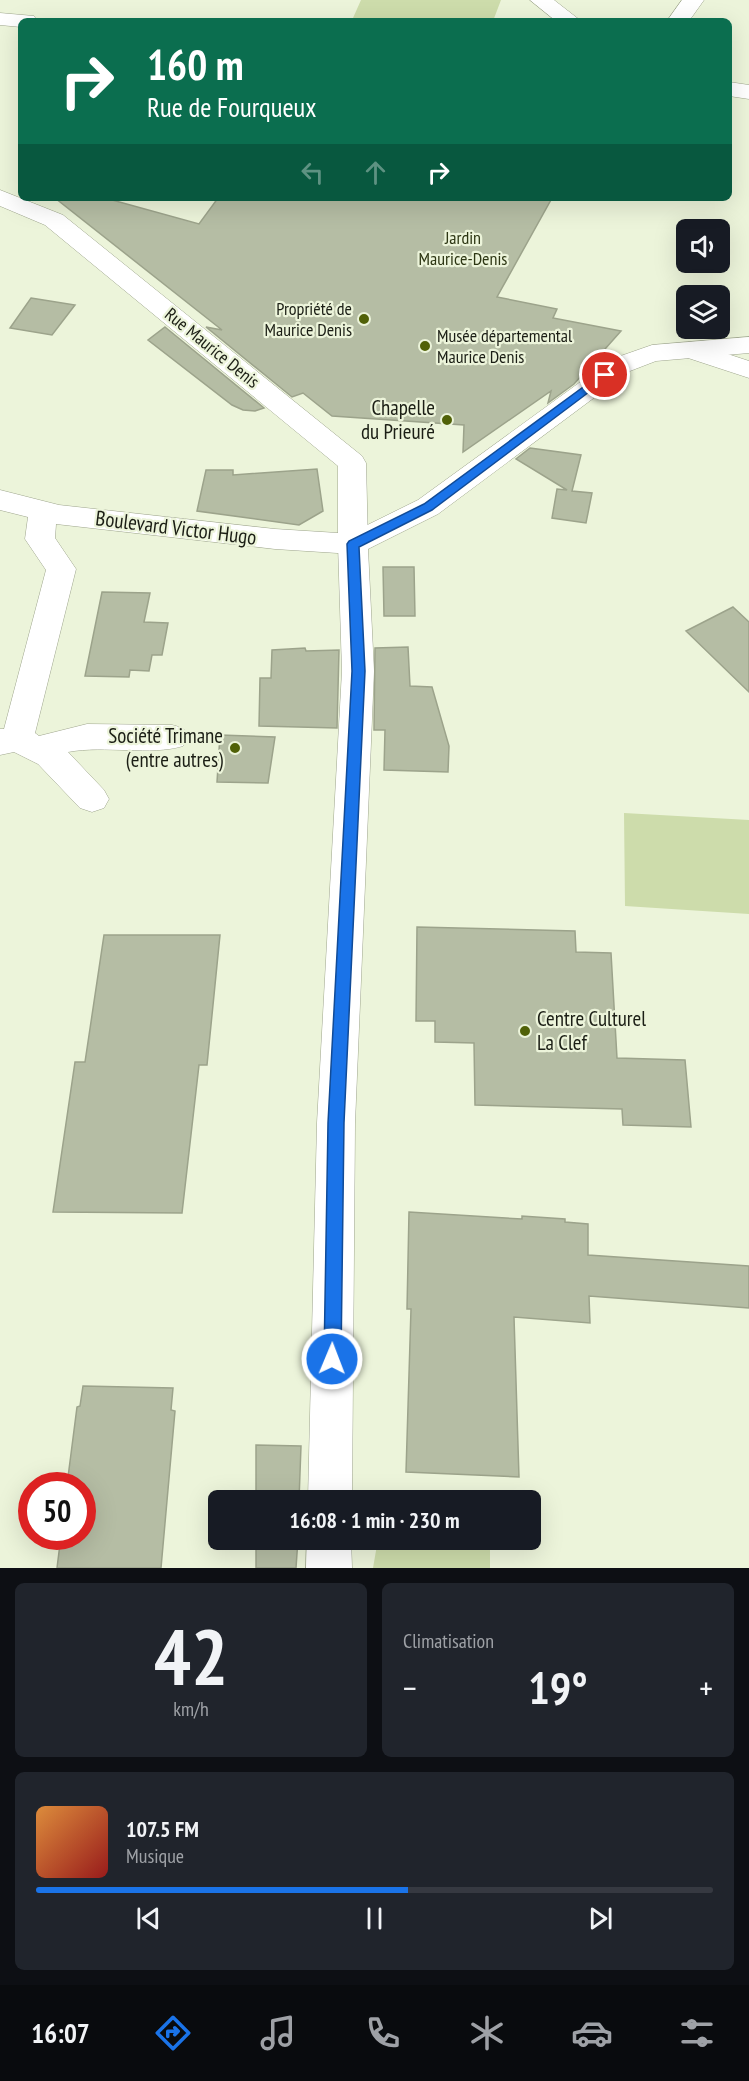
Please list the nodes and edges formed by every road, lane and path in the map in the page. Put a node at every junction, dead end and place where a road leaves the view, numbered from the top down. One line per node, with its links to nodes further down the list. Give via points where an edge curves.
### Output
1 (540, 0): 3 (main road)
2 (693, 0): 4 (main road)
3 (566, 18)
4 (680, 18)
5 (0, 19): 6 (main road)
6 (18, 20)
7 (732, 89): 8 (main road)
8 (749, 92)
9 (0, 197): 15 (main road, Rue Maurice Denis, via 54,220 352,463)
10 (749, 345): 11 (main road)
11 (691, 350): 12 (main road); 15 (main road, via 651,354 621,365 428,507)
12 (749, 370)
13 (0, 500): 14 (main road, Boulevard Victor Hugo)
14 (43, 511): 15 (main road, Boulevard Victor Hugo, via 275,539); 17 (main road, via 40,539 61,568)
15 (353, 544): 19 (main road, via 358,671 336,1123)
16 (172, 737): 17 (main road, via 84,737)
17 (18, 743): 18 (main road, via 50,755)
18 (92, 799)
19 (330, 1490)
20 (329, 1550): 21 (main road)
21 (329, 1568)

